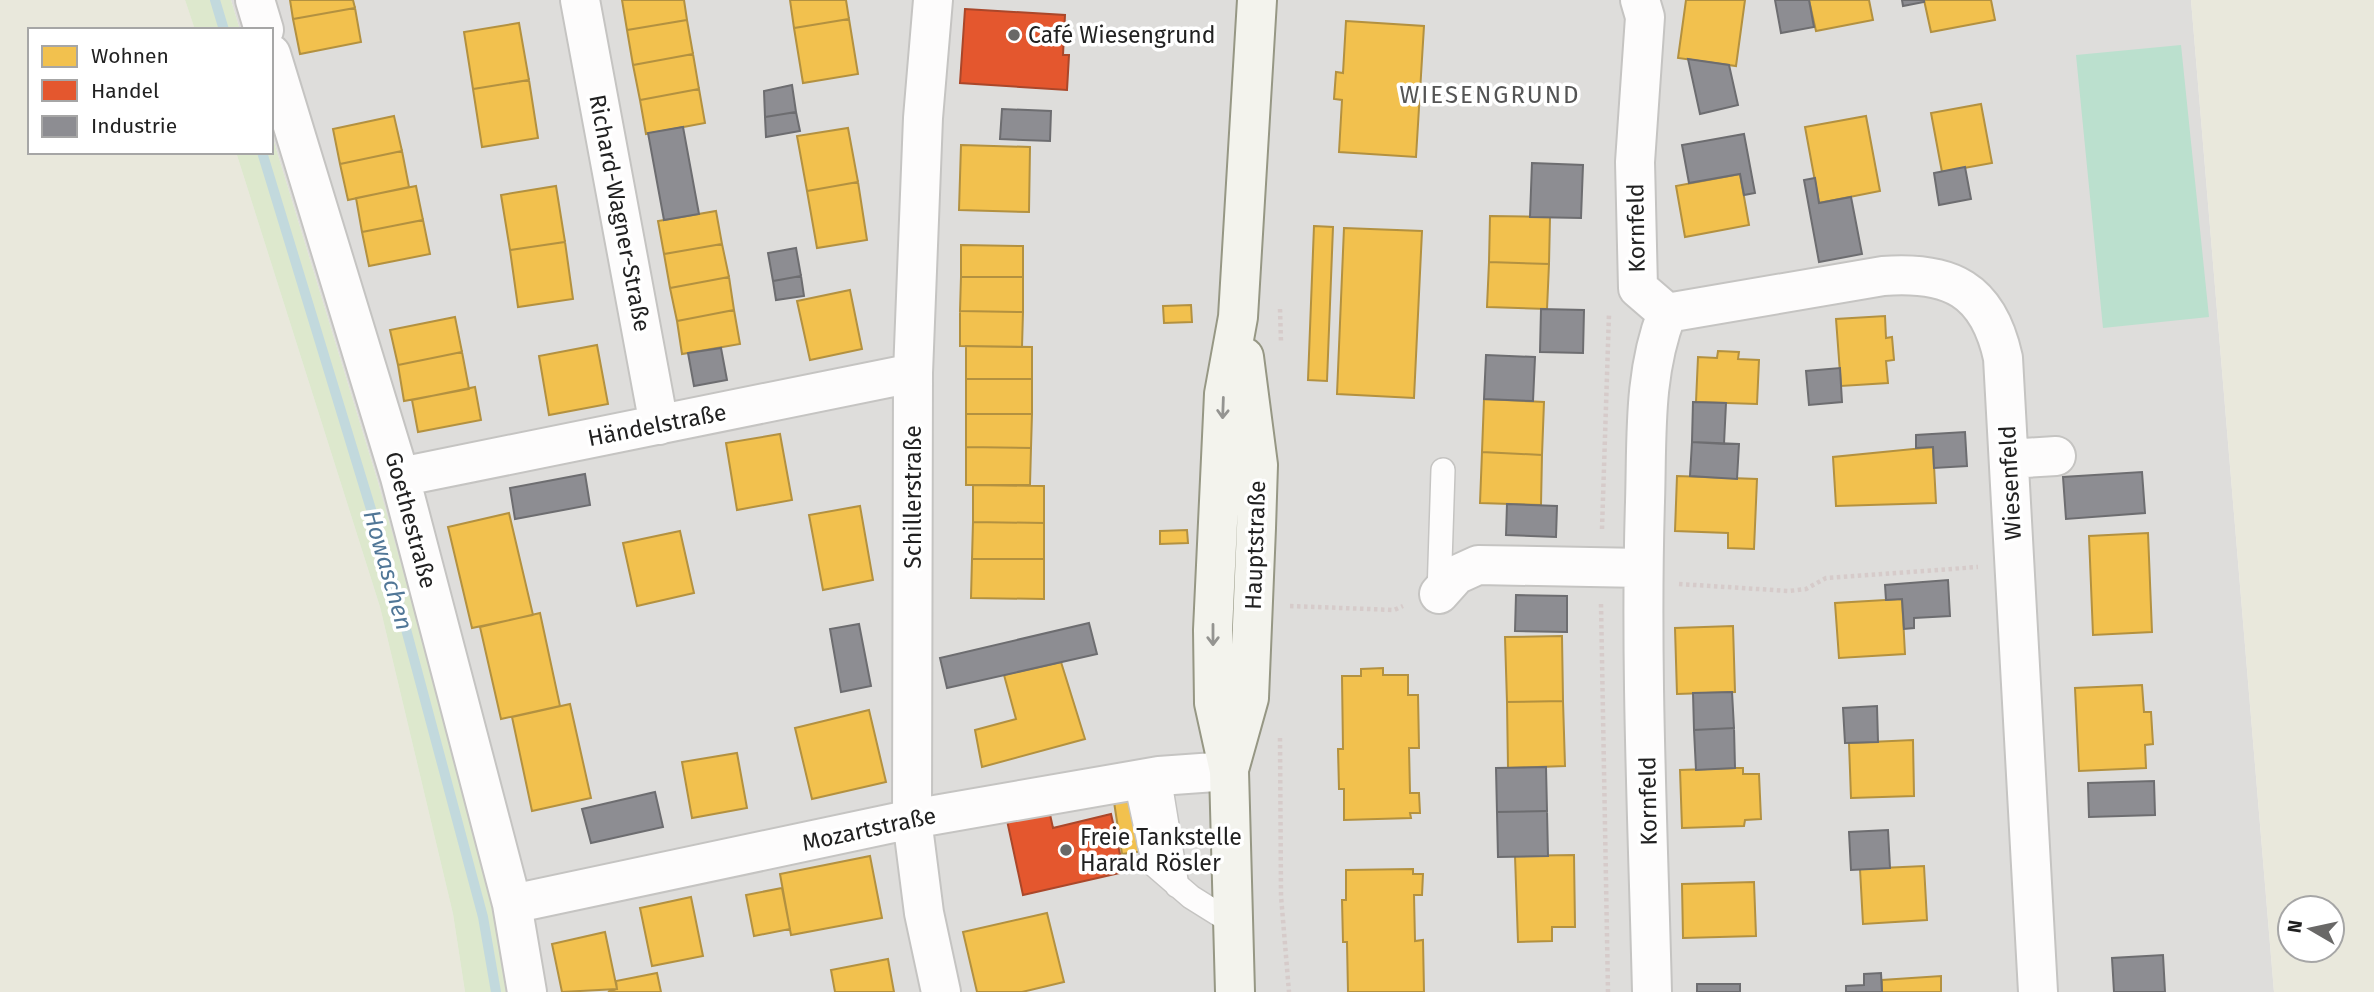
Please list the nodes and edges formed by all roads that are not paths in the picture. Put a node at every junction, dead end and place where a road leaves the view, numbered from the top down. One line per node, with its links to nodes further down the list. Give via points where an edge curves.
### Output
1 (255, 0): 6 (street)
2 (580, 0): 10 (street, Richard-Wagner-Straße)
3 (933, 0): 9 (street, Schillerstraße, via 923,118)
4 (1257, 0): 17 (main road, Hauptstraße, via 1238,317 1224,394 1213,630 1214,704)
5 (1640, 0): 8 (street, Kornfeld, via 1645,17 1635,162 1638,288)
6 (263, 28)
7 (273, 61): 14 (street, Goethestraße)
8 (1667, 313): 12 (street, Wiesenfeld, via 1883,275 1934,275 1970,296 1988,313 1998,333); 15 (street, Kornfeld, via 1654,346 1648,386)
9 (914, 373): 10 (street, Händelstraße); 19 (street, Schillerstraße)
10 (659, 425): 14 (street, Händelstraße)
11 (2056, 456): 12 (street)
12 (2009, 459): 26 (street, Wiesenfeld)
13 (1443, 470): 16 (lane)
14 (400, 477): 20 (street, Goethestraße)
15 (1643, 574): 16 (street, via 1478,565 1456,575); 25 (street, Kornfeld)
16 (1439, 594)
17 (1229, 771): 18 (street, Mozartstraße); 21 (main road, Hauptstraße)
18 (1159, 776): 19 (street, Mozartstraße); 21 (lane, via 1139,796 1154,864 1177,886)
19 (912, 819): 20 (street, Mozartstraße); 23 (street, Schillerstraße, via 924,913)
20 (512, 904): 22 (street, Goethestraße)
21 (1231, 922): 24 (main road, Hauptstraße)
22 (527, 992)
23 (941, 992)
24 (1235, 992)
25 (1652, 992)
26 (2038, 992)

